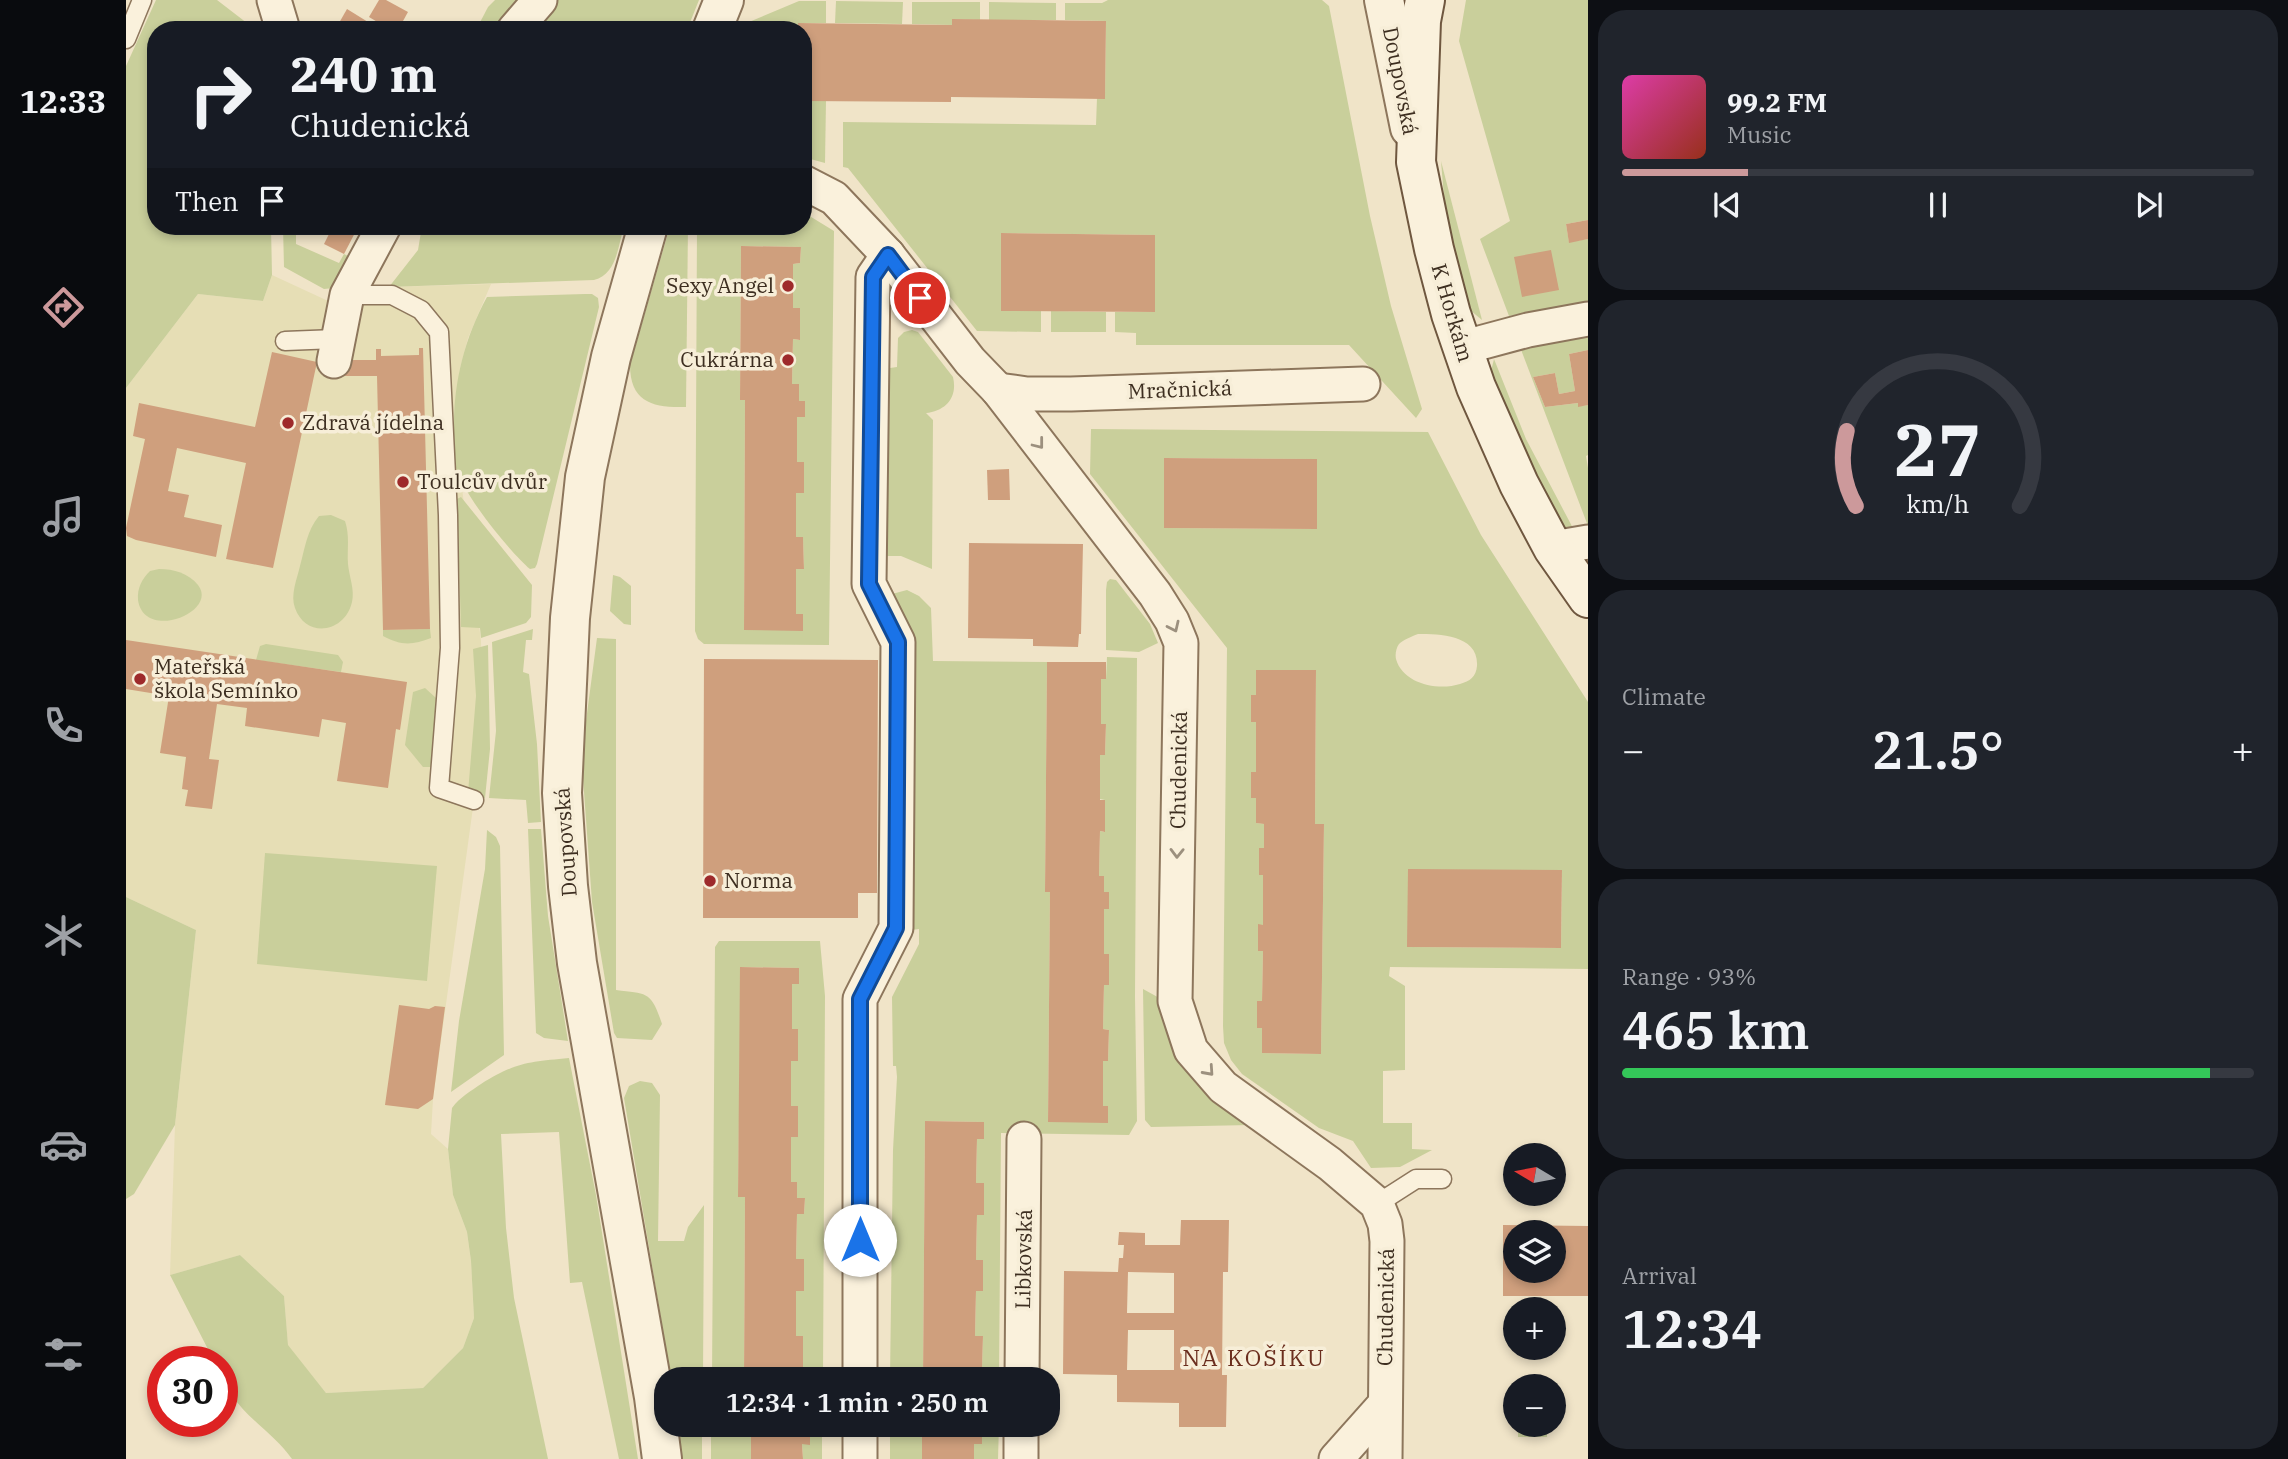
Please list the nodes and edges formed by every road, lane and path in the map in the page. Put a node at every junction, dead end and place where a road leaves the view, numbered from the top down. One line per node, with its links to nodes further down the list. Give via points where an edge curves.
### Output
1 (142, 0): 10 (lane)
2 (274, 0): 7 (street)
3 (540, 0): 8 (street)
4 (724, 0): 9 (street)
5 (1384, 0): 11 (street, Doupovská)
6 (1425, 0): 11 (street, K Horkám)
7 (280, 21)
8 (522, 21)
9 (716, 21)
10 (126, 39)
11 (1416, 162): 19 (street, K Horkám)
12 (812, 187): 15 (street, Chudenická, via 834,198)
13 (379, 235): 16 (street)
14 (645, 235): 34 (street, Doupovská, via 611,357 585,477 570,618 562,793 578,963)
15 (888, 255): 22 (street, Chudenická); 29 (street, via 873,277 869,584 898,642 896,928 860,999)
16 (347, 295): 20 (street); 25 (lane, via 393,295 421,310 439,332 450,648 439,788)
17 (1588, 319): 19 (street)
18 (285, 341): 20 (lane)
19 (1461, 348): 23 (street, K Horkám, via 1499,441)
20 (335, 350)
21 (1363, 384): 22 (street, Mračnická, via 1071,394)
22 (998, 390): 28 (street, Chudenická, one-way to 28, via 1155,594 1181,643 1175,1001 1191,1051 1223,1087)
23 (1571, 545): 24 (street, K Horkám)
24 (1588, 598)
25 (474, 800)
26 (1024, 1139): 30 (street, Libkovská)
27 (1442, 1179): 28 (lane, via 1416,1179)
28 (1377, 1204): 31 (street, Chudenická, via 1387,1241)
29 (860, 1367)
30 (1022, 1367)
31 (1385, 1404): 37 (street); 38 (street, Chudenická)
32 (860, 1437): 35 (street)
33 (1021, 1437): 36 (street)
34 (662, 1459)
35 (860, 1459)
36 (1021, 1459)
37 (1336, 1459)
38 (1385, 1459)

